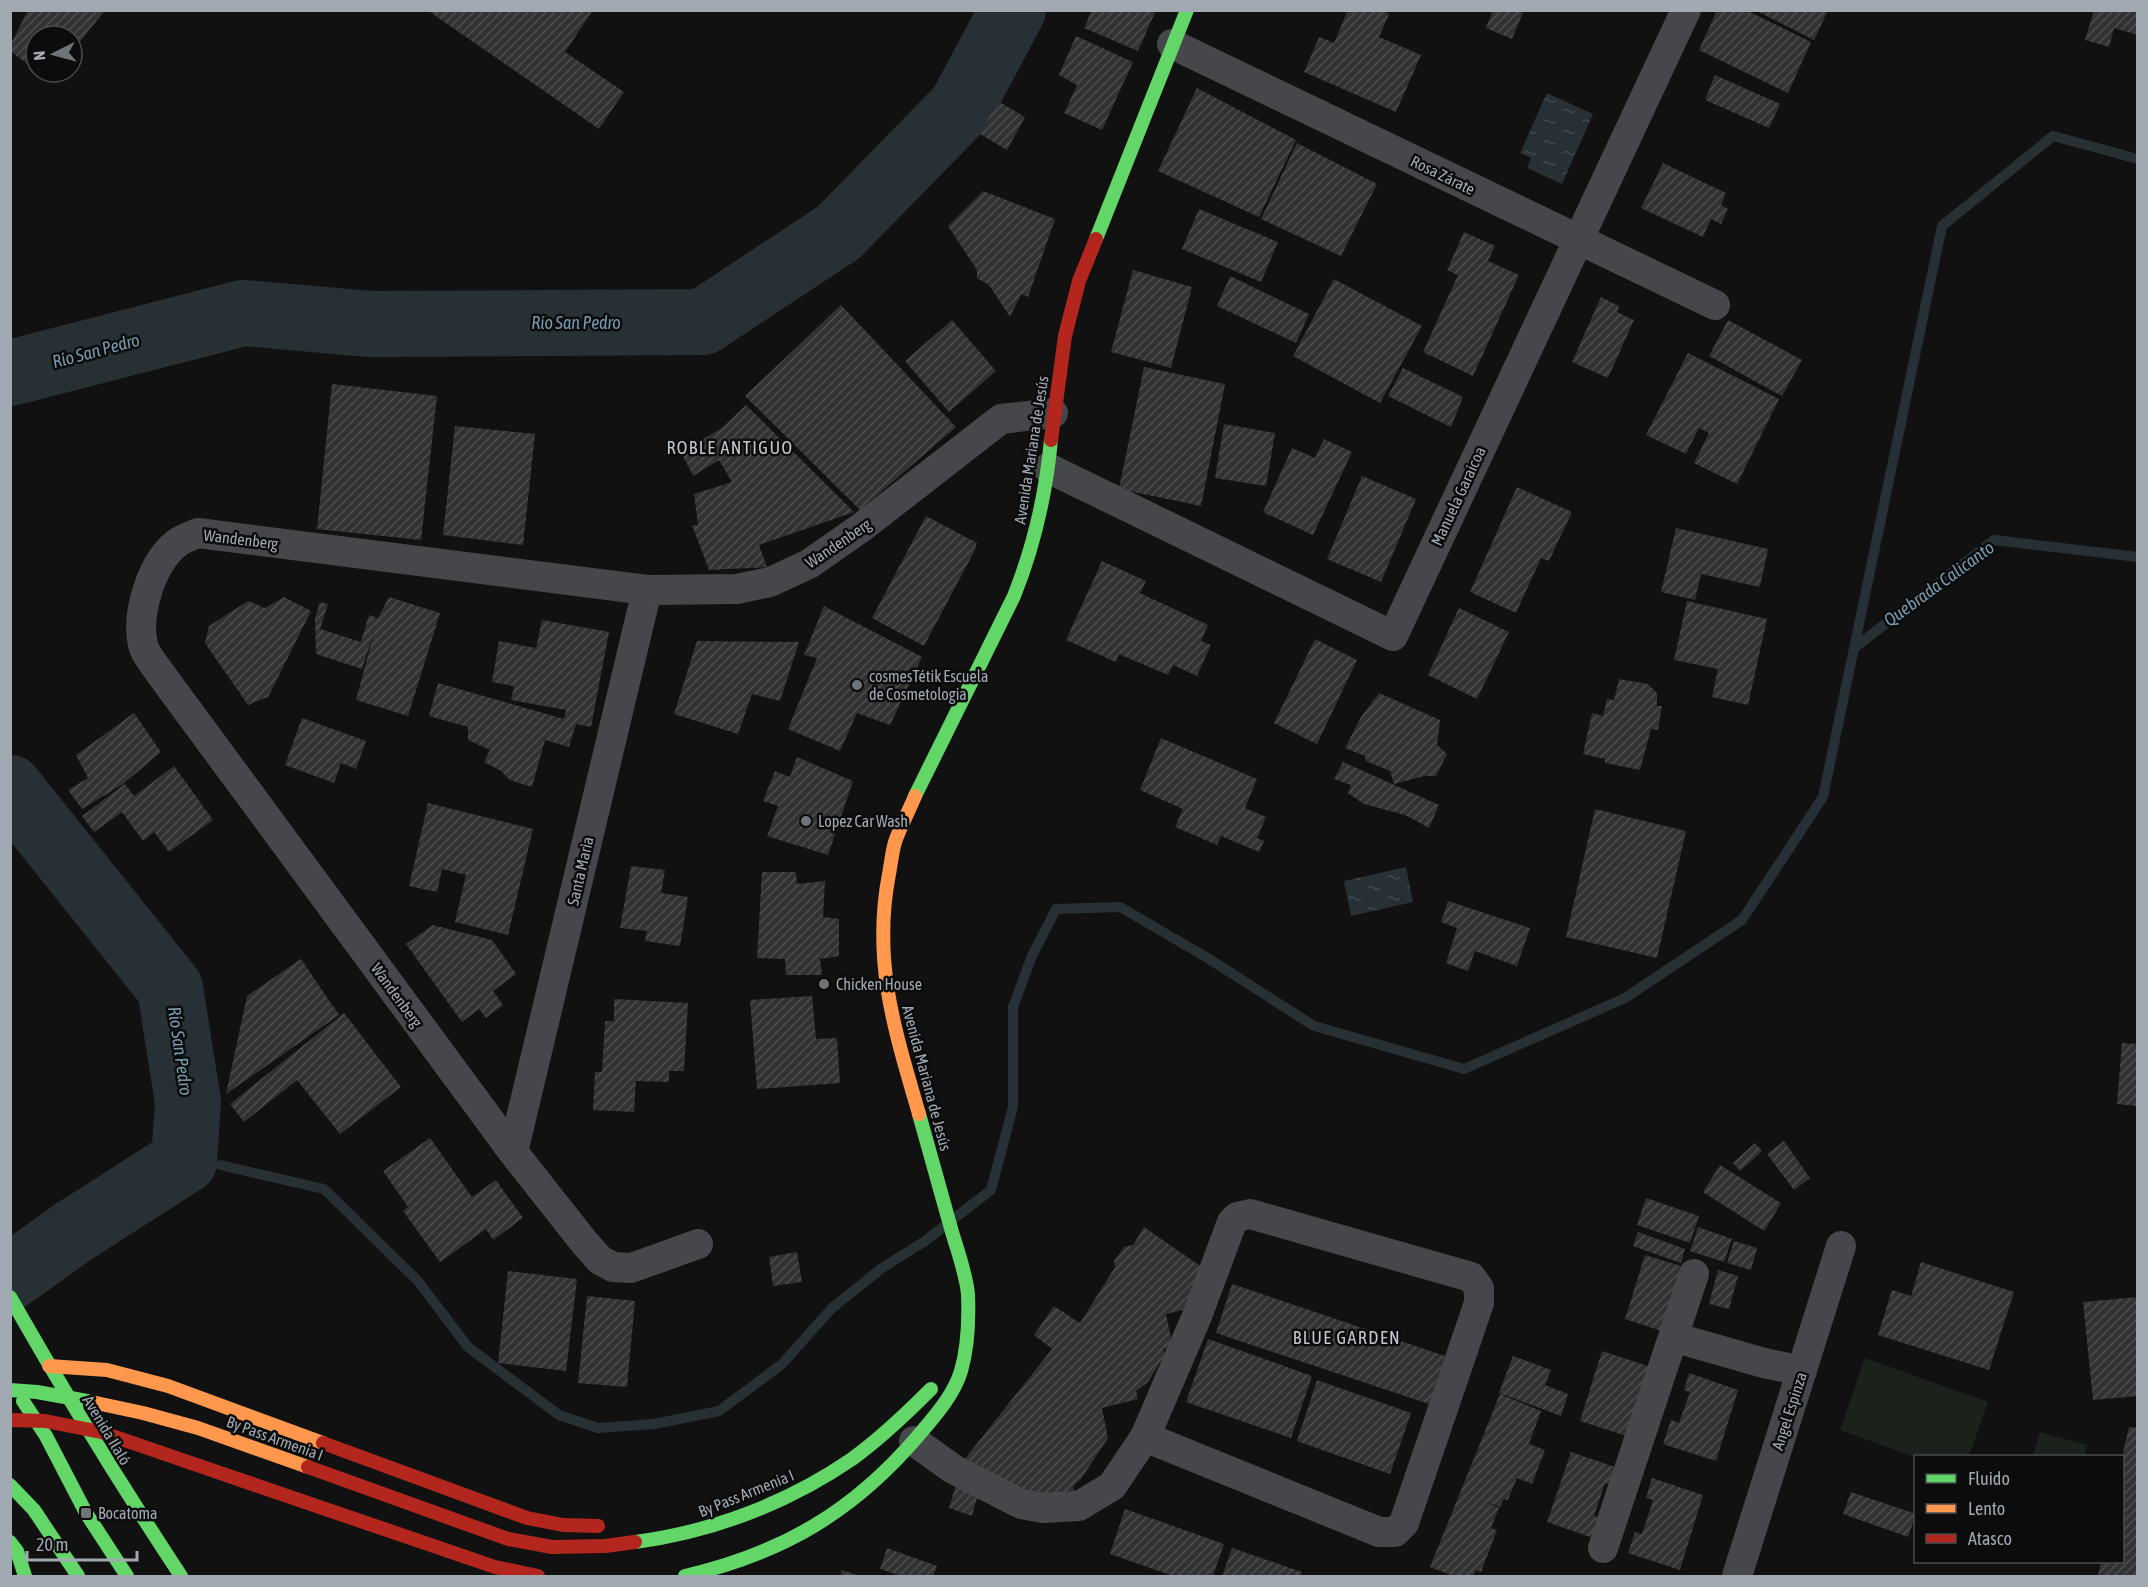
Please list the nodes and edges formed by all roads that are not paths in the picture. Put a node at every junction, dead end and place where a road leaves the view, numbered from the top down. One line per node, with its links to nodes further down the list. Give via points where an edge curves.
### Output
1 (1187, 10): 3 (street, Avenida Mariana de Jesús)
2 (1686, 10): 4 (street, Manuela Garaicoa)
3 (1172, 44): 4 (street, Rosa Zárate); 6 (street, Avenida Mariana de Jesús, via 1080,281 1065,336)
4 (1578, 239): 5 (street, Rosa Zárate); 7 (street, Manuela Garaicoa, via 1392,636)
5 (1715, 305)
6 (1053, 413): 7 (street, Avenida Mariana de Jesús); 8 (street, Wandenberg, via 1001,419 862,527 809,564 770,582 737,589)
7 (1048, 468): 15 (street, Avenida Mariana de Jesús, via 1026,566 895,842 886,890 882,934 886,985 967,1286)
8 (646, 590): 9 (street, Santa Marìa); 9 (street, Wandenberg, via 198,533 177,543 163,558 146,591 140,621 143,648)
9 (513, 1152): 10 (street, Wandenberg, via 584,1242 600,1260 613,1267 631,1268)
10 (698, 1244)
11 (1841, 1246): 18 (street, Angel Espinza)
12 (1694, 1274): 14 (street)
13 (10, 1297): 17 (street, Avenida Ilaló)
14 (1673, 1336): 18 (street); 30 (street)
15 (966, 1342): 16 (street); 24 (street, via 960,1376)
16 (950, 1364)
17 (49, 1366): 28 (street, via 107,1370 168,1386 527,1518 563,1525); 34 (street, Avenida Ilaló)
18 (1802, 1371): 37 (street, Angel Espinza)
19 (938, 1380): 25 (street, By Pass Armenia I, via 906,1417)
20 (10, 1382): 33 (street)
21 (10, 1390): 25 (street, By Pass Armenia I, bridge, via 144,1413 198,1428 508,1539 550,1547 640,1542 685,1534 770,1505)
22 (10, 1420): 35 (street, bridge, via 45,1421 101,1432 495,1566)
23 (1145, 1437): 23 (street, via 1379,1532 1395,1532 1404,1523 1479,1303 1479,1288 1471,1277 1250,1214 1237,1217); 24 (street, via 1112,1486 1078,1506 1043,1508 999,1494)
24 (914, 1441): 36 (street, via 876,1482 837,1513 794,1539 749,1559)
25 (850, 1461): 26 (street)
26 (808, 1469)
27 (10, 1485): 32 (street, via 34,1510)
28 (611, 1527)
29 (10, 1542): 31 (street)
30 (1603, 1548)
31 (25, 1576)
32 (78, 1576)
33 (127, 1576)
34 (181, 1576)
35 (538, 1576)
36 (685, 1576)
37 (1737, 1576)

